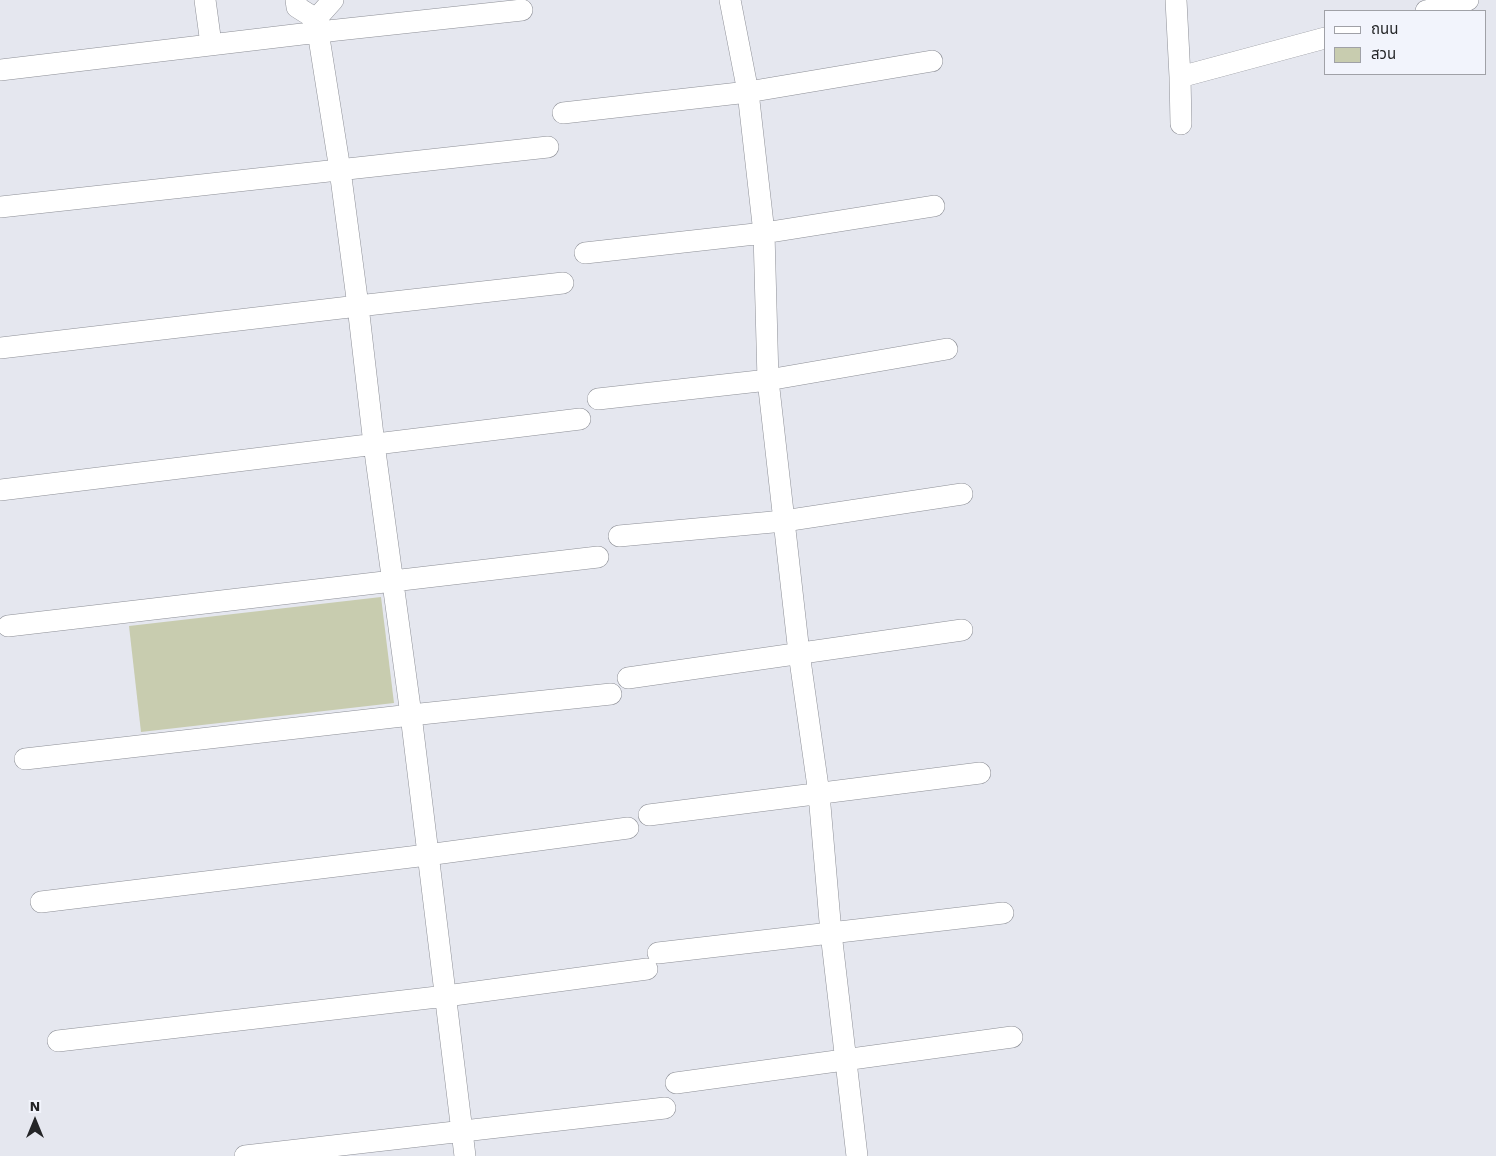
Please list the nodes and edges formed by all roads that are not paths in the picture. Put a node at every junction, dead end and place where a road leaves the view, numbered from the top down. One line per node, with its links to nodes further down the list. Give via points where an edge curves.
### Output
1 (205, 0): 11 (street)
2 (296, 0): 9 (street, via 297,7)
3 (333, 0): 9 (street)
4 (730, 0): 15 (street)
5 (1176, 0): 14 (street)
6 (1468, 0): 8 (street)
7 (522, 10): 9 (street)
8 (1430, 10)
9 (318, 26): 11 (street); 19 (street)
10 (1324, 38): 14 (street)
11 (211, 44): 13 (street)
12 (932, 61): 15 (street)
13 (0, 70)
14 (1180, 77): 17 (street)
15 (748, 92): 16 (street); 22 (street)
16 (562, 112)
17 (1181, 124)
18 (548, 147): 19 (street)
19 (340, 170): 21 (street); 25 (street)
20 (934, 206): 22 (street)
21 (0, 207)
22 (764, 233): 23 (street); 28 (street)
23 (585, 253)
24 (563, 283): 25 (street)
25 (358, 306): 26 (street); 31 (street)
26 (0, 348)
27 (947, 349): 28 (street)
28 (768, 380): 29 (street); 34 (street)
29 (598, 399)
30 (580, 420): 31 (street)
31 (374, 444): 32 (street); 37 (street)
32 (0, 490)
33 (962, 494): 34 (street)
34 (784, 521): 35 (street); 40 (street)
35 (619, 536)
36 (598, 557): 37 (street)
37 (392, 581): 38 (street); 43 (street)
38 (8, 626)
39 (962, 630): 40 (street)
40 (799, 653): 41 (street); 46 (street)
41 (628, 678)
42 (611, 694): 43 (street)
43 (411, 715): 44 (street); 49 (street)
44 (25, 759)
45 (980, 773): 46 (street)
46 (819, 794): 47 (street); 52 (street)
47 (649, 815)
48 (628, 828): 49 (street)
49 (427, 855): 50 (street); 53 (street)
50 (41, 902)
51 (1003, 913): 52 (street)
52 (831, 933): 53 (street); 56 (street)
53 (446, 996): 55 (street); 59 (street)
54 (1012, 1037): 56 (street)
55 (58, 1041)
56 (845, 1059): 57 (street); 62 (street)
57 (676, 1083)
58 (665, 1108): 59 (street)
59 (462, 1132): 60 (street); 61 (street)
60 (245, 1156)
61 (465, 1156)
62 (856, 1156)

